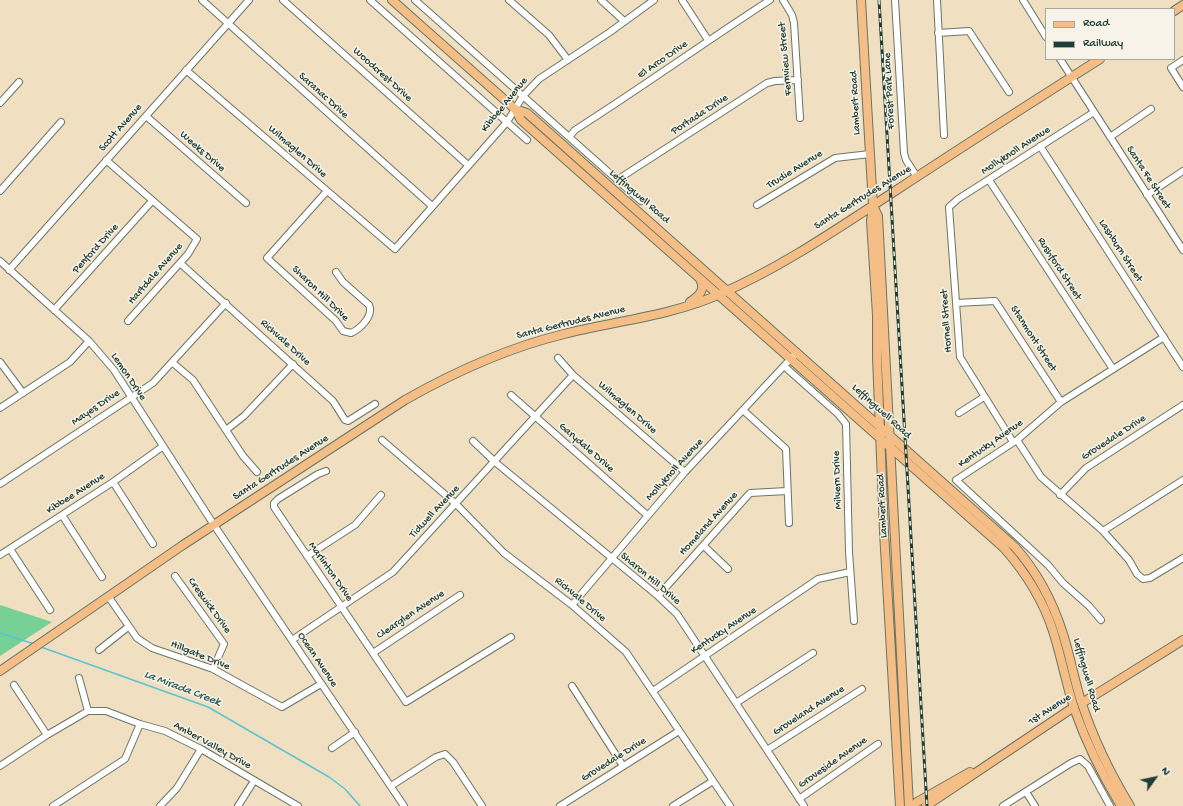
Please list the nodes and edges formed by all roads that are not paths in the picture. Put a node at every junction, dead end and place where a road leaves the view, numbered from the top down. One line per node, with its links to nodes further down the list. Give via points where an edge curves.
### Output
1 (202, 0): 18 (street, Saranac Drive)
2 (249, 0): 18 (street, Scott Avenue)
3 (283, 0): 48 (street, Woodcrest Drive)
4 (370, 0): 40 (street)
5 (392, 0): 34 (main road, Leffingwell Road)
6 (415, 0): 32 (street, Leffingwell Road)
7 (509, 0): 22 (street, via 549,35)
8 (601, 0): 17 (street)
9 (654, 0): 17 (street, Kibbee Avenue)
10 (682, 0): 21 (street)
11 (770, 0): 21 (street, El Arco Drive)
12 (783, 0): 28 (street, Fernview Street, via 794,23)
13 (861, 0): 46 (main road, Lambert Road)
14 (895, 0): 50 (street, Forest Park Lane, via 904,153)
15 (937, 0): 19 (street)
16 (1023, 0): 20 (street)
17 (624, 21): 22 (street, Kibbee Avenue)
18 (227, 25): 26 (street, Scott Avenue); 60 (street, Saranac Drive)
19 (938, 33): 31 (street, via 969,31); 41 (street)
20 (1045, 35)
21 (708, 40): 43 (street, El Arco Drive, via 575,130)
22 (568, 60): 32 (street, Kibbee Avenue, via 539,79)
23 (1061, 60): 27 (street, Santa Fe Street)
24 (1098, 60): 27 (main road, Santa Gertrudes Avenue)
25 (1183, 60): 30 (street, via 1171,68)
26 (186, 70): 37 (street, Scott Avenue); 54 (street, Wilmaglen Drive)
27 (1072, 77): 36 (street, Santa Fe Street); 50 (main road, Santa Gertrudes Avenue)
28 (798, 80): 38 (street, Fernview Street); 51 (street, Portada Drive, via 766,83)
29 (19, 82): 33 (street)
30 (1183, 87)
31 (1009, 92)
32 (523, 96): 34 (street, Kibbee Avenue); 43 (street, Leffingwell Road)
33 (0, 104)
34 (515, 109): 40 (street, Kibbee Avenue); 69 (main road, Leffingwell Road, via 521,120); 70 (main road, Leffingwell Road, via 527,113)
35 (1151, 109): 42 (street)
36 (1094, 112): 42 (street, Santa Fe Street); 45 (street, Mollyknoll Avenue)
37 (146, 116): 47 (street, Scott Avenue); 58 (street, Weeks Drive)
38 (800, 118)
39 (61, 122): 53 (street)
40 (507, 122): 44 (street); 48 (street, Kibbee Avenue)
41 (944, 135)
42 (1110, 136): 55 (street, Santa Fe Street)
43 (569, 137): 51 (street, Leffingwell Road)
44 (527, 140)
45 (1040, 146): 52 (street, Mollyknoll Avenue); 77 (street, Lashburn Street)
46 (870, 154): 59 (street, Trudie Avenue, via 835,158); 61 (main road, Lambert Road)
47 (106, 160): 56 (street); 67 (street, Scott Avenue)
48 (468, 164): 60 (street, Kibbee Avenue)
49 (1183, 172): 55 (street)
50 (917, 177): 61 (main road, Santa Gertrudes Avenue)
51 (618, 180): 57 (street, Leffingwell Road)
52 (989, 180): 62 (street, Mollyknoll Avenue); 87 (street, Rushford Street)
53 (0, 191)
54 (326, 191): 63 (street, Wilmaglen Drive); 68 (street, Sharon Hill Drive, via 267,258 336,320 343,330 351,333 366,320 371,310)
55 (1148, 195): 64 (street, Santa Fe Street)
56 (152, 201): 66 (street, Hartdale Avenue, via 197,239); 75 (street, Penford Drive)
57 (641, 201)
58 (246, 203)
59 (757, 205)
60 (432, 206): 63 (street, Kibbee Avenue)
61 (873, 206): 70 (main road, Santa Gertrudes Avenue, via 778,266); 89 (main road, Lambert Road, via 871,221); 104 (main road, Lambert Road, via 878,216)
62 (949, 207): 73 (street, Hornell Street)
63 (395, 249)
64 (1183, 249)
65 (0, 262): 67 (street, Lemon Drive)
66 (180, 263): 72 (street, Richvale Drive); 76 (street, Hartdale Avenue)
67 (9, 270): 75 (street, Lemon Drive)
68 (336, 272)
69 (697, 276): 71 (main road, Leffingwell Road); 74 (main road, via 702,285 701,293)
70 (728, 290): 71 (main road, Santa Gertrudes Avenue); 79 (main road, Leffingwell Road)
71 (719, 295): 74 (main road, Santa Gertrudes Avenue); 81 (main road, Leffingwell Road)
72 (226, 303): 83 (street, Mayes Drive); 84 (street, Richvale Drive)
73 (956, 303): 93 (street, Hornell Street, via 960,357); 95 (street, Stanmont Street, via 995,301)
74 (680, 308): 127 (main road, Santa Gertrudes Avenue, via 563,334 472,365 405,400)
75 (54, 310): 78 (street, Lemon Drive)
76 (128, 321)
77 (1164, 337): 86 (street, Lashburn Street); 87 (street, Kentucky Avenue)
78 (89, 342): 90 (street, via 70,362); 92 (street, Lemon Drive, via 114,370)
79 (797, 352): 81 (street, Mollyknoll Avenue); 94 (main road, Leffingwell Road)
80 (558, 358): 88 (street, Wilmaglen Drive)
81 (791, 359): 85 (street, Mollyknoll Avenue); 105 (main road, Leffingwell Road)
82 (0, 362): 90 (street)
83 (173, 363): 92 (street, Mayes Drive, via 154,383); 103 (street, via 193,380)
84 (293, 364): 96 (street, Richvale Drive, via 333,401 345,420 352,419); 103 (street, via 244,416)
85 (784, 366): 99 (street, Mollyknoll Avenue); 137 (street, Milvern Drive, via 846,424)
86 (1183, 367)
87 (1113, 369): 95 (street, Kentucky Avenue)
88 (573, 375): 101 (street, Tidwell Avenue); 115 (street, Wilmaglen Drive)
89 (878, 379): 94 (main road, via 877,402 873,407 866,408); 102 (main road, Lambert Road)
90 (23, 393): 98 (street)
91 (511, 395): 101 (street, Garydale Drive)
92 (131, 397): 110 (street, Lemon Drive); 118 (street, Mayes Drive)
93 (984, 397): 100 (street); 108 (street, Hornell Street)
94 (852, 400): 102 (main road, Leffingwell Road)
95 (1061, 402): 108 (street, Kentucky Avenue)
96 (375, 404)
97 (1183, 405): 122 (street, Grovedale Drive, via 1086,468)
98 (0, 408)
99 (744, 411): 115 (street, Mollyknoll Avenue); 120 (street, via 786,449)
100 (959, 414)
101 (534, 416): 112 (street, Tidwell Avenue); 125 (street, Garydale Drive)
102 (880, 426): 104 (main road, Leffingwell Road); 105 (main road, Lambert Road)
103 (226, 430): 114 (street)
104 (890, 434): 109 (main road, Lambert Road); 165 (main road, Leffingwell Road, via 996,529 1027,561 1058,619)
105 (881, 438): 109 (main road, Leffingwell Road); 196 (main road, Lambert Road)
106 (382, 440): 123 (street, Richvale Drive)
107 (473, 441): 112 (street, Sharon Hill Drive)
108 (1015, 441): 122 (street, Hornell Street, via 1041,477); 146 (street, Kentucky Avenue, via 956,480 1048,565)
109 (890, 446): 111 (main road, Leffingwell Road); 119 (main road, Lambert Road)
110 (162, 447): 117 (street, Kibbee Avenue); 127 (street, Lemon Drive)
111 (904, 459): 119 (main road, via 897,462); 166 (main road, Leffingwell Road, via 1000,545 1027,577 1048,618)
112 (495, 462): 123 (street, Tidwell Avenue); 134 (street, Sharon Hill Drive)
113 (326, 471): 133 (street, Marlinton Drive, via 274,503 274,507)
114 (257, 472)
115 (685, 472): 125 (street, Mollyknoll Avenue)
116 (1183, 480): 128 (street)
117 (113, 482): 124 (street, Kibbee Avenue); 129 (street)
118 (0, 484)
119 (893, 489): 197 (main road, Lambert Road)
120 (787, 491): 126 (street); 130 (street, Homeland Avenue, via 750,493)
121 (381, 495): 133 (street, via 355,525)
122 (1060, 495): 128 (street, Hornell Street)
123 (456, 504): 143 (street, Richvale Drive, via 504,553); 144 (street, Tidwell Avenue, via 393,572)
124 (62, 515): 131 (street, Kibbee Avenue); 139 (street)
125 (647, 515): 134 (street, Mollyknoll Avenue)
126 (789, 523)
127 (214, 525): 141 (main road, Santa Gertrudes Avenue); 150 (street, Ocean Avenue)
128 (1103, 531): 135 (street, Hornell Street, via 1143,579 1150,578)
129 (153, 544)
130 (704, 546): 136 (street); 142 (street, Homeland Avenue)
131 (10, 549): 132 (street, Kibbee Avenue); 145 (street)
132 (0, 555)
133 (307, 556): 144 (street, Marlinton Drive)
134 (610, 558): 142 (street, Sharon Hill Drive); 143 (street, Mollyknoll Avenue)
135 (1183, 558)
136 (728, 569)
137 (850, 572): 147 (street, Milvern Drive); 155 (street, Kentucky Avenue, via 818,579)
138 (175, 576): 156 (street, Creswick Drive, via 224,644)
139 (102, 577)
140 (460, 595): 153 (street, Clearglen Avenue)
141 (108, 596): 148 (street, Hillgate Drive); 157 (main road, Santa Gertrudes Avenue)
142 (658, 596): 155 (street, Sharon Hill Drive, via 677,614)
143 (572, 605): 163 (street, Richvale Drive, via 626,652)
144 (342, 607): 150 (street, Tidwell Avenue); 153 (street, Marlinton Drive)
145 (50, 610)
146 (1101, 620)
147 (854, 621)
148 (128, 627): 152 (street); 156 (street, Hillgate Drive, via 137,638 152,648)
149 (511, 637): 153 (street, Marlinton Drive, via 406,702)
150 (292, 640): 159 (street, Ocean Avenue)
151 (1183, 640): 165 (main road, 1st Avenue)
152 (99, 650)
153 (373, 653)
154 (813, 653): 164 (street)
155 (705, 656): 163 (street, Kentucky Avenue); 164 (street, Sharon Hill Drive)
156 (213, 669): 159 (street, Hillgate Drive, via 282,707)
157 (0, 671)
158 (79, 678): 167 (street)
159 (321, 684): 170 (street, Ocean Avenue)
160 (14, 685): 171 (street)
161 (572, 686): 178 (street)
162 (862, 689): 175 (street, Groveland Avenue)
163 (653, 691): 169 (street, Richvale Drive)
164 (736, 703): 175 (street, Sharon Hill Drive)
165 (1082, 703): 166 (street, 1st Avenue); 204 (main road, Leffingwell Road, via 1102,753)
166 (1074, 707): 176 (main road, 1st Avenue); 203 (main road, Leffingwell Road, via 1096,763)
167 (88, 711): 168 (street, Amber Valley Drive, via 106,711); 171 (street)
168 (140, 724): 174 (street, Amber Valley Drive, via 165,731); 186 (street, via 125,759)
169 (679, 731): 178 (street, Grovedale Drive); 181 (street, Richvale Drive)
170 (355, 732): 173 (street); 182 (street, Ocean Avenue)
171 (47, 735): 177 (street)
172 (878, 744): 185 (street, Groveside Avenue)
173 (332, 748)
174 (201, 749): 180 (street, Amber Valley Drive); 187 (street, via 177,788)
175 (767, 750): 185 (street, Sharon Hill Drive)
176 (990, 762): 179 (main road, 1st Avenue); 184 (main road, 1st Avenue)
177 (0, 766)
178 (623, 766): 192 (street, Grovedale Drive)
179 (957, 778): 184 (main road, via 959,782); 198 (main road, 1st Avenue)
180 (254, 781): 188 (street); 189 (street, Amber Valley Drive)
181 (713, 781): 193 (street); 194 (street, Richvale Drive)
182 (391, 786): 190 (street, Ocean Avenue); 191 (street, via 436,756 445,754)
183 (1026, 792): 200 (street); 201 (street); 202 (street, via 1080,759 1088,766)
184 (943, 795): 199 (main road, 1st Avenue)
185 (799, 799): 195 (street, Sharon Hill Drive)
186 (52, 806)
187 (160, 806)
188 (238, 806)
189 (298, 806)
190 (404, 806)
191 (482, 806)
192 (560, 806)
193 (673, 806)
194 (730, 806)
195 (804, 806)
196 (900, 806)
197 (909, 806)
198 (914, 806)
199 (926, 806)
200 (1003, 806)
201 (1035, 806)
202 (1110, 806)
203 (1121, 806)
204 (1130, 806)

